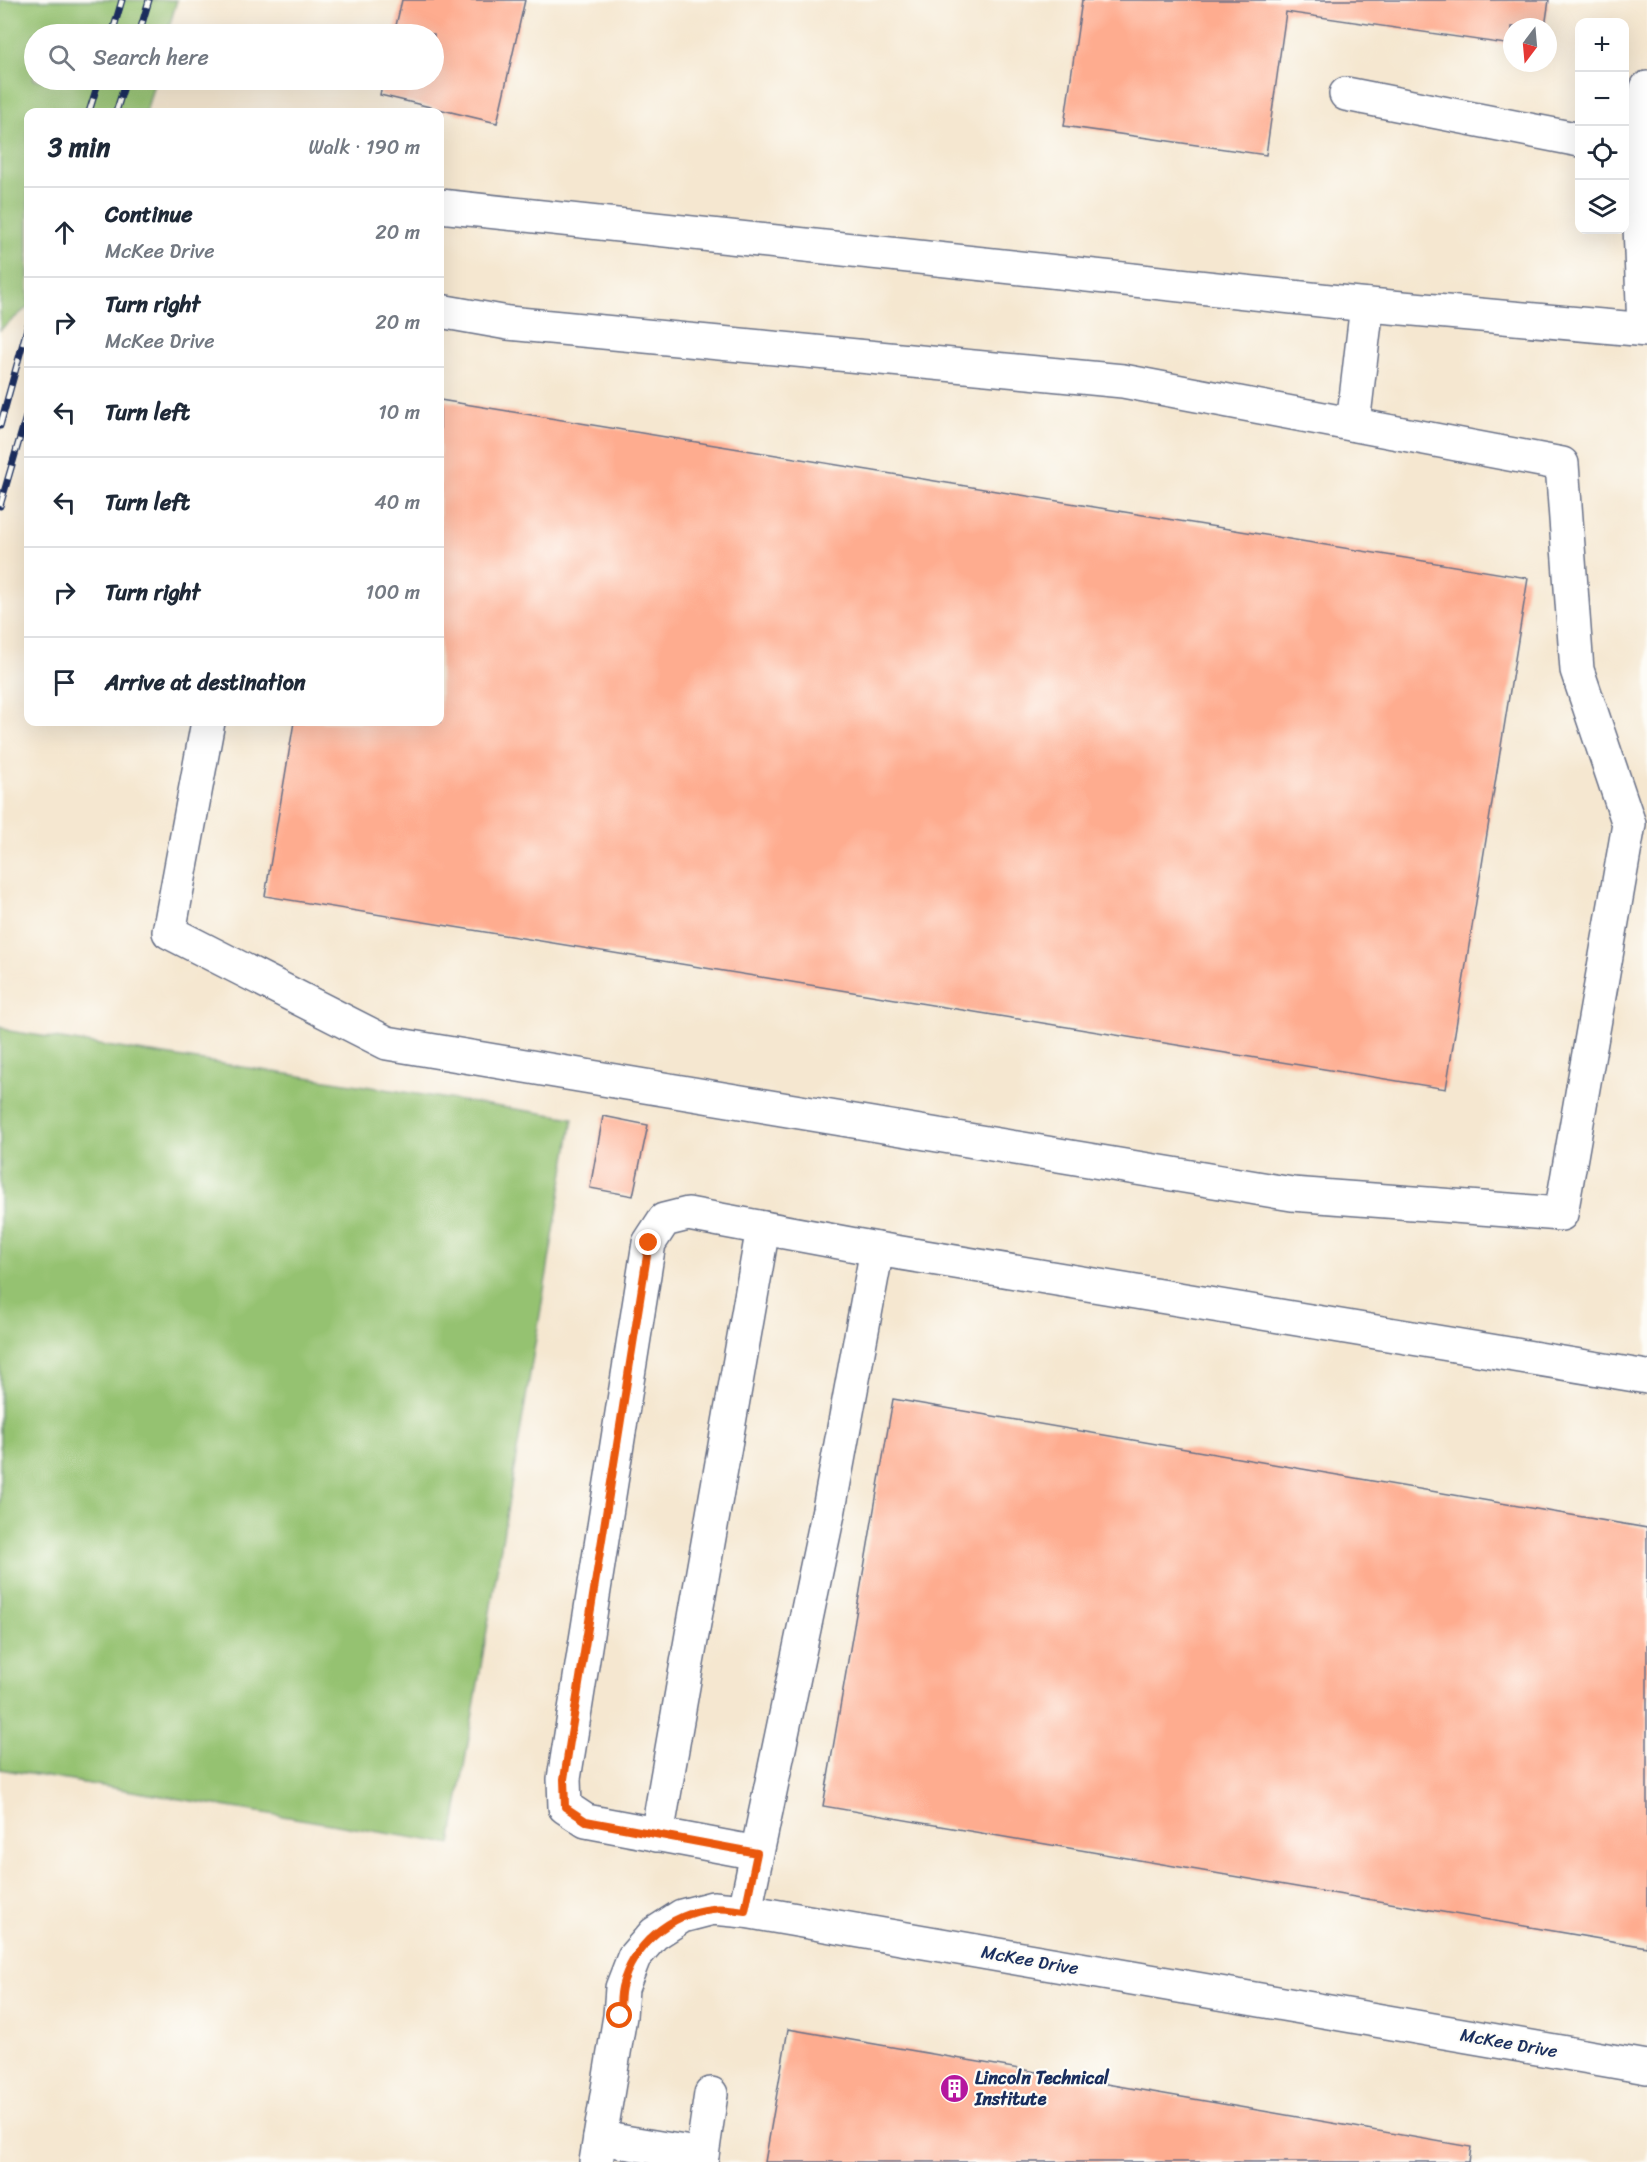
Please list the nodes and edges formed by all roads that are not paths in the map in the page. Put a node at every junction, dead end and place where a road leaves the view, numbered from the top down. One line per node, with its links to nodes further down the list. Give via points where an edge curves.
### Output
1 (1647, 88): 4 (lane)
2 (1346, 94): 3 (lane)
3 (1575, 139)
4 (1631, 150): 8 (lane)
5 (444, 207): 6 (lane)
6 (1367, 305): 8 (lane); 9 (lane)
7 (444, 312): 9 (lane, via 520,325 1123,381)
8 (1646, 329)
9 (1353, 424): 10 (lane, via 1562,464 1577,670 1629,824 1561,1214 1292,1194 387,1043 169,932)
10 (207, 726)
11 (763, 1227): 12 (lane); 14 (lane); 14 (lane, via 688,1214 664,1220 649,1243 564,1779 565,1807 586,1821)
12 (877, 1248): 13 (lane); 15 (lane, via 829,1509)
13 (1647, 1377)
14 (657, 1835): 15 (lane)
15 (757, 1853): 16 (lane)
16 (745, 1911): 17 (lane, McKee Drive); 19 (lane, McKee Drive, via 713,1908 682,1916 654,1934 634,1957 622,1988)
17 (1647, 2067)
18 (711, 2094): 20 (lane)
19 (598, 2150): 20 (lane)
20 (702, 2159)

